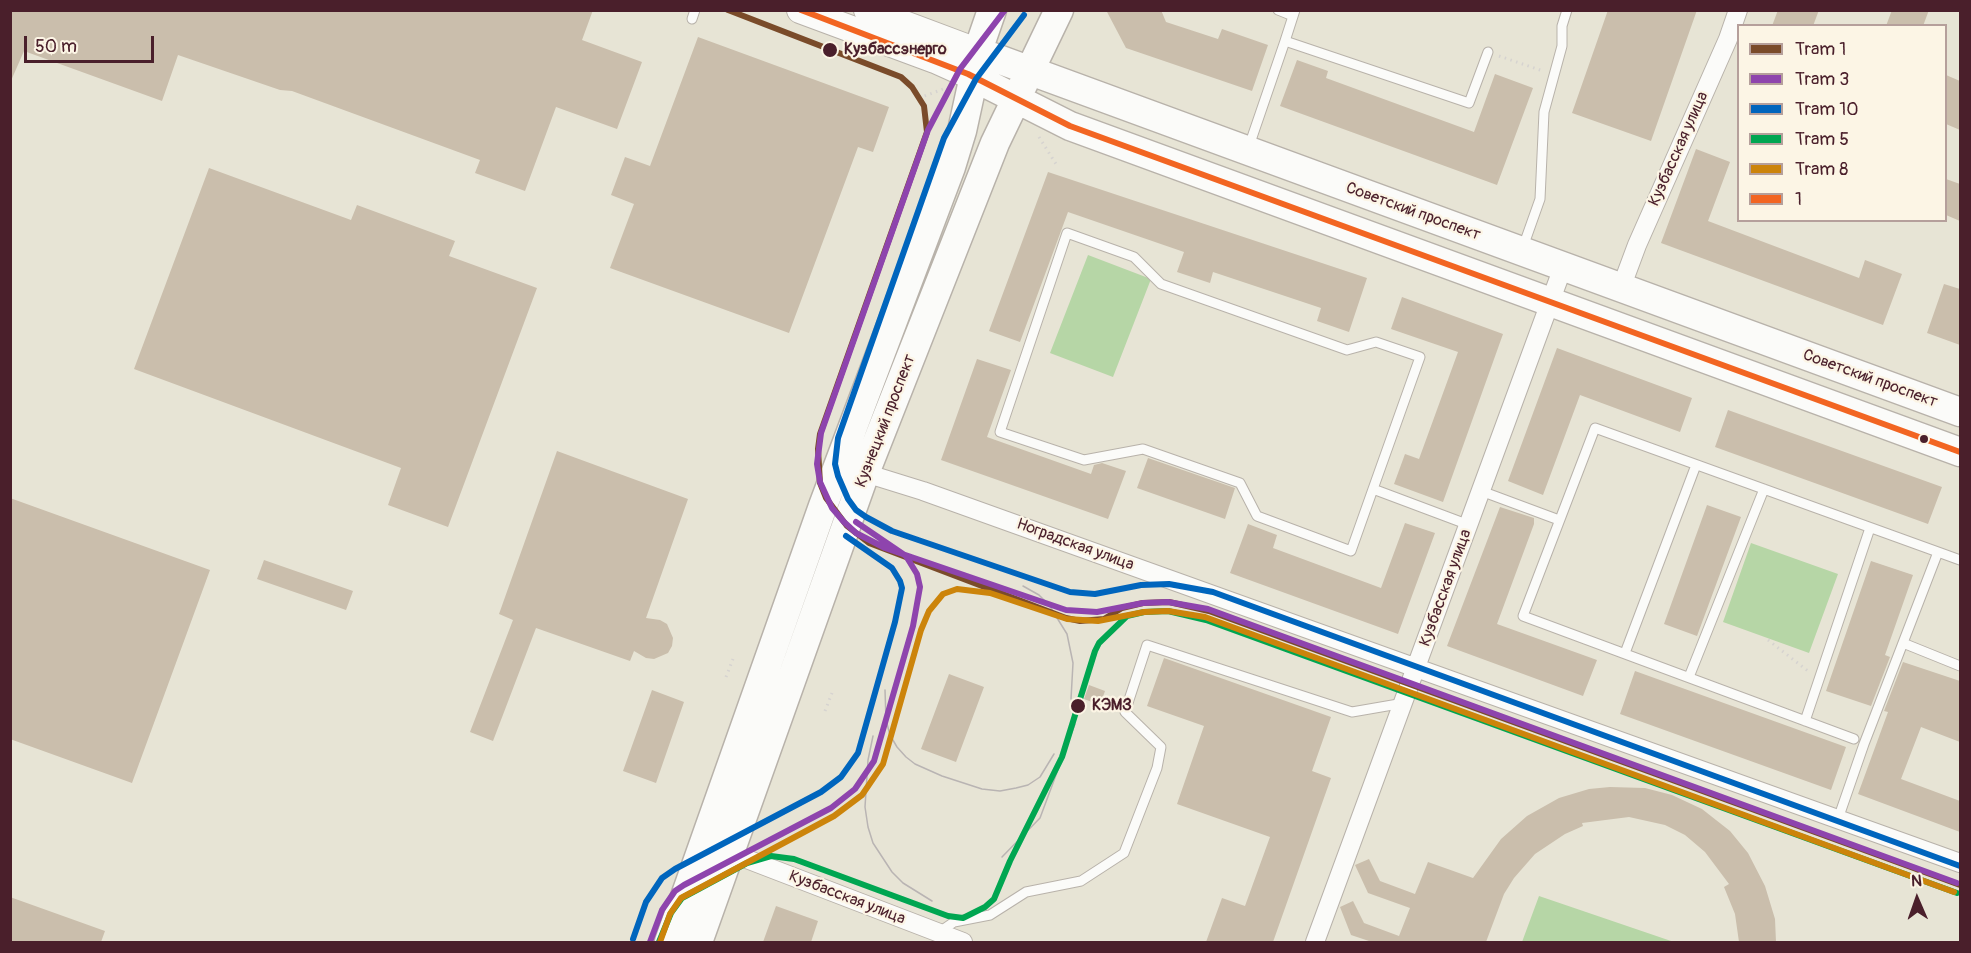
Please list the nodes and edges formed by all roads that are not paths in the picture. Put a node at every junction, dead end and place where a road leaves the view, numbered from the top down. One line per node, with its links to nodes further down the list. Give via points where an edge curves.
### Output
1 (800, 10): 11 (main road, Советский проспект, via 934,60)
2 (867, 10): 11 (main road, Советский проспект)
3 (992, 10): 11 (main road, Кузнецкий проспект)
4 (1059, 10): 12 (main road, Кузнецкий проспект)
5 (1278, 10): 8 (lane)
6 (1567, 10): 15 (lane, via 1562,46 1544,112 1540,199)
7 (1738, 10): 17 (street, Кузбасская улица)
8 (1294, 13): 9 (lane)
9 (1285, 41): 10 (lane, via 1469,103); 14 (lane)
10 (1488, 52)
11 (977, 65): 12 (main road, Советский проспект); 13 (main road, Советский проспект); 43 (main road, Кузнецкий проспект, via 951,167 823,506)
12 (1029, 70): 13 (main road, Кузнецкий проспект); 14 (main road, Советский проспект)
13 (1015, 99): 18 (main road, Советский проспект, via 1070,126); 22 (main road, Кузнецкий проспект)
14 (1247, 151): 15 (main road, Советский проспект)
15 (1522, 252): 16 (main road, Советский проспект)
16 (1563, 267): 17 (main road, Советский проспект); 18 (street, Кузбасская улица)
17 (1622, 288): 19 (main road, Советский проспект)
18 (1550, 302): 20 (main road, Советский проспект); 25 (street, Кузбасская улица)
19 (1960, 411)
20 (1960, 452)
21 (1696, 465): 24 (lane); 26 (lane, via 1595,428); 32 (lane)
22 (865, 473): 34 (street, Ноградская улица); 40 (main road, Кузнецкий проспект)
23 (1373, 489): 23 (lane, via 1420,357 1376,342 1347,350 1161,284 1134,257 1067,233 1000,432 1084,460 1143,448 1240,483 1257,516 1351,551); 27 (lane)
24 (1764, 489): 28 (lane); 35 (lane)
25 (1481, 491): 26 (lane); 27 (street, Кузбасская улица)
26 (1558, 520): 32 (lane, via 1523,616)
27 (1469, 525): 34 (street, Кузбасская улица)
28 (1870, 528): 29 (lane); 37 (lane)
29 (1938, 552): 30 (lane); 31 (lane)
30 (1960, 560)
31 (1903, 643): 33 (lane); 39 (lane)
32 (1625, 653): 35 (lane)
33 (1960, 666)
34 (1417, 667): 36 (street, Кузбасская улица); 39 (street, Ноградская улица)
35 (1689, 677): 37 (lane)
36 (1404, 703): 42 (lane, via 1352,712 1147,645 1125,712 1161,747 1157,768 1124,853 1081,881 1026,892 990,915 954,922); 46 (street, Кузбасская улица)
37 (1805, 721): 38 (lane)
38 (1854, 739)
39 (1838, 819): 41 (street, Ноградская улица)
40 (731, 853): 42 (street, Кузбасская улица); 44 (main road, Кузнецкий проспект)
41 (1960, 863)
42 (938, 933): 45 (street, Кузбасская улица)
43 (669, 942)
44 (698, 942)
45 (963, 942)
46 (1316, 942)

